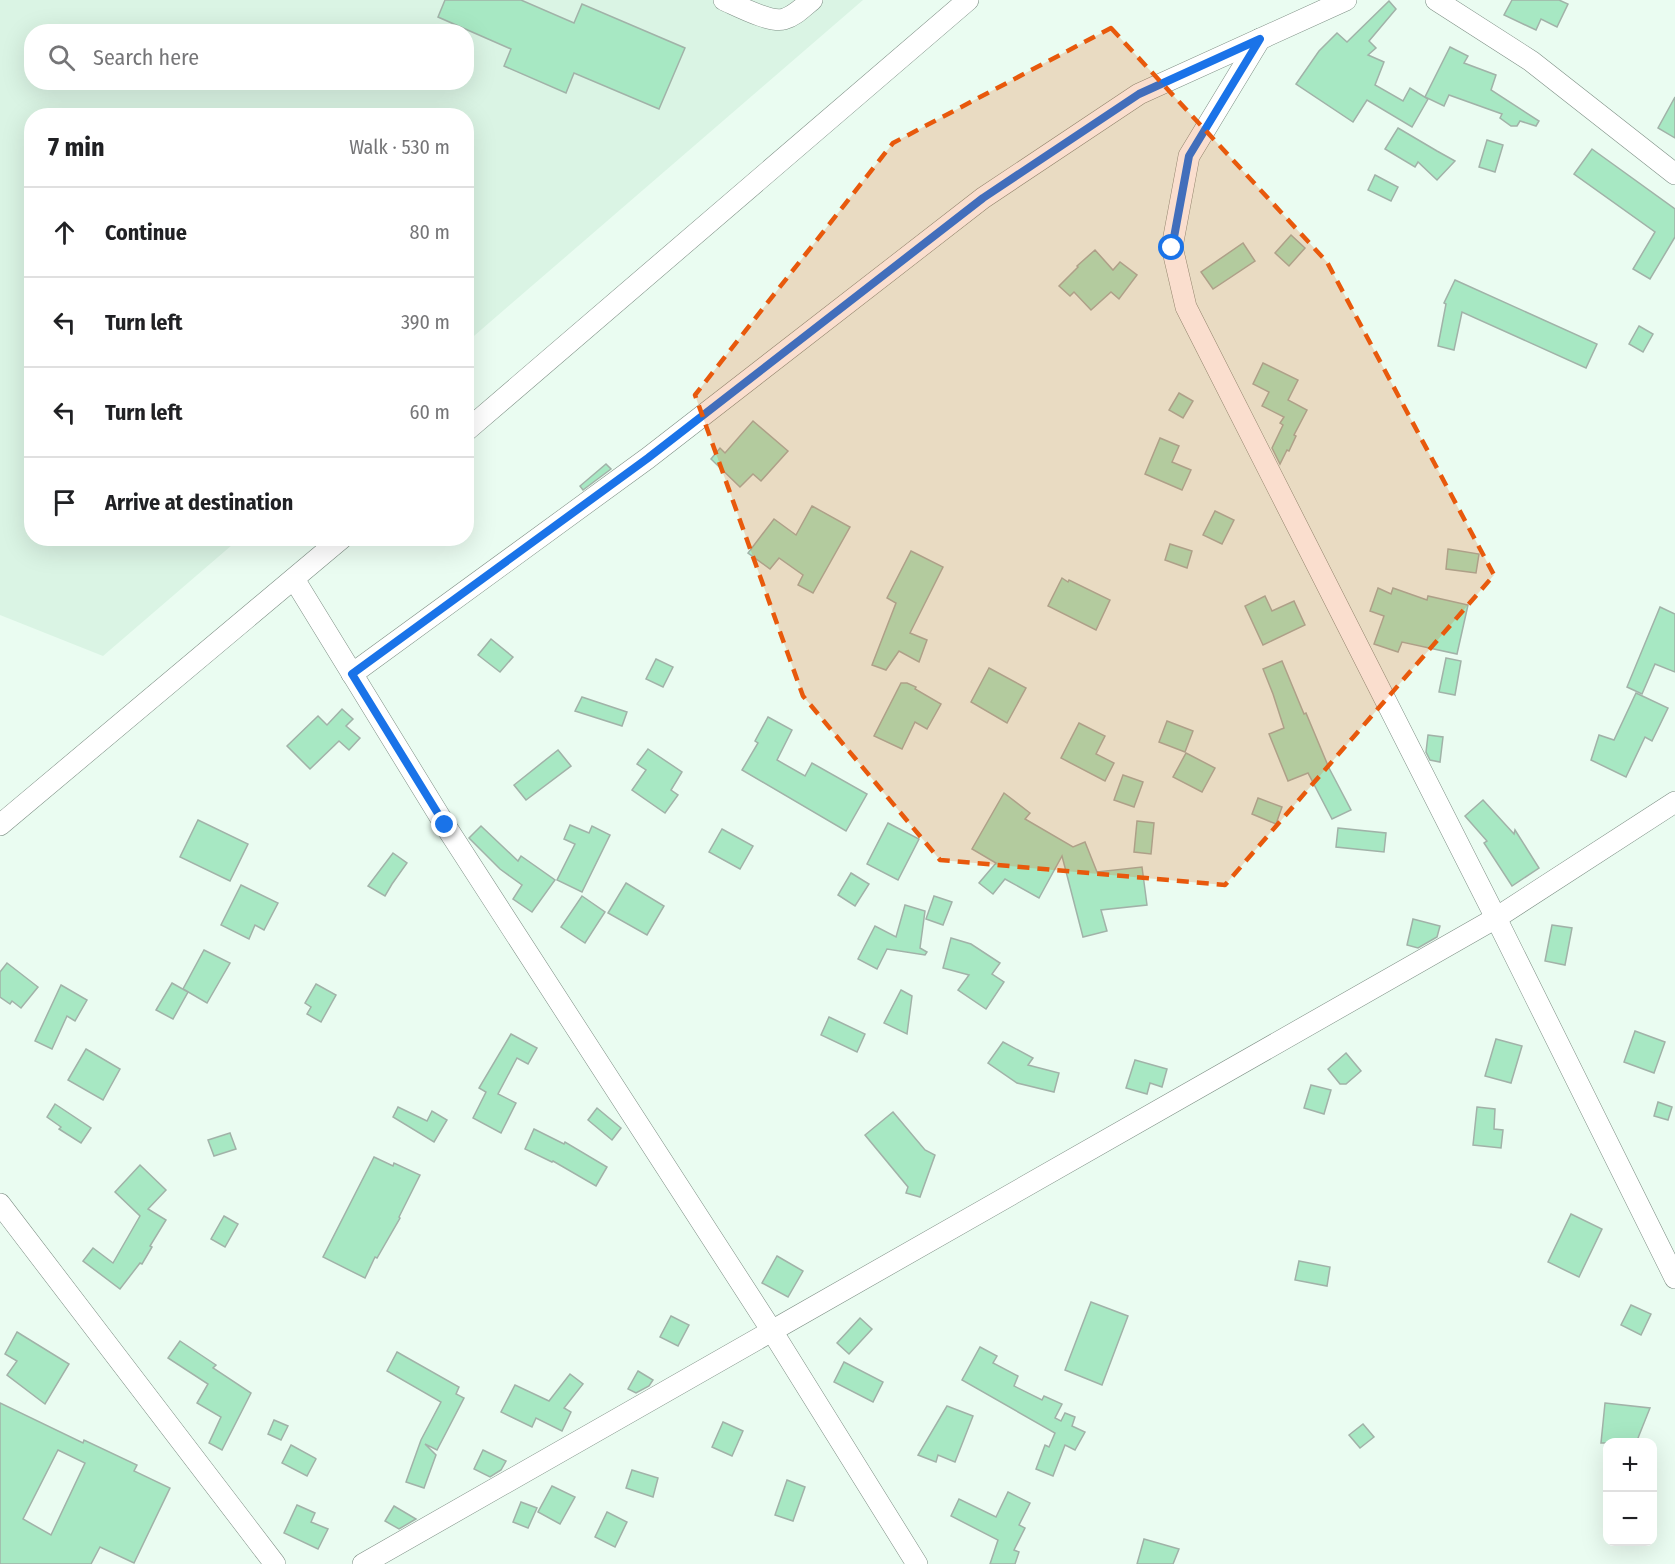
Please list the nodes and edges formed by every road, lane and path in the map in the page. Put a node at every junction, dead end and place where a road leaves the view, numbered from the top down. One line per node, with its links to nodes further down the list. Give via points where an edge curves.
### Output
1 (724, 0): 2 (street, via 772,20 791,16)
2 (812, 0)
3 (968, 0): 8 (street)
4 (1346, 0): 6 (street)
5 (1436, 0): 7 (street, via 1531,62)
6 (1260, 39): 11 (street, via 1139,94 983,198 648,458); 14 (street, via 1189,156 1172,248 1186,307)
7 (1675, 174)
8 (474, 424)
9 (333, 546): 10 (street)
10 (294, 579): 11 (street); 13 (street)
11 (352, 674): 17 (street, via 451,835)
12 (1675, 802): 14 (street)
13 (0, 825)
14 (1496, 918): 16 (street); 17 (street)
15 (0, 1204): 18 (street)
16 (1675, 1278)
17 (772, 1331): 19 (street); 20 (street)
18 (275, 1564)
19 (363, 1564)
20 (917, 1564)

